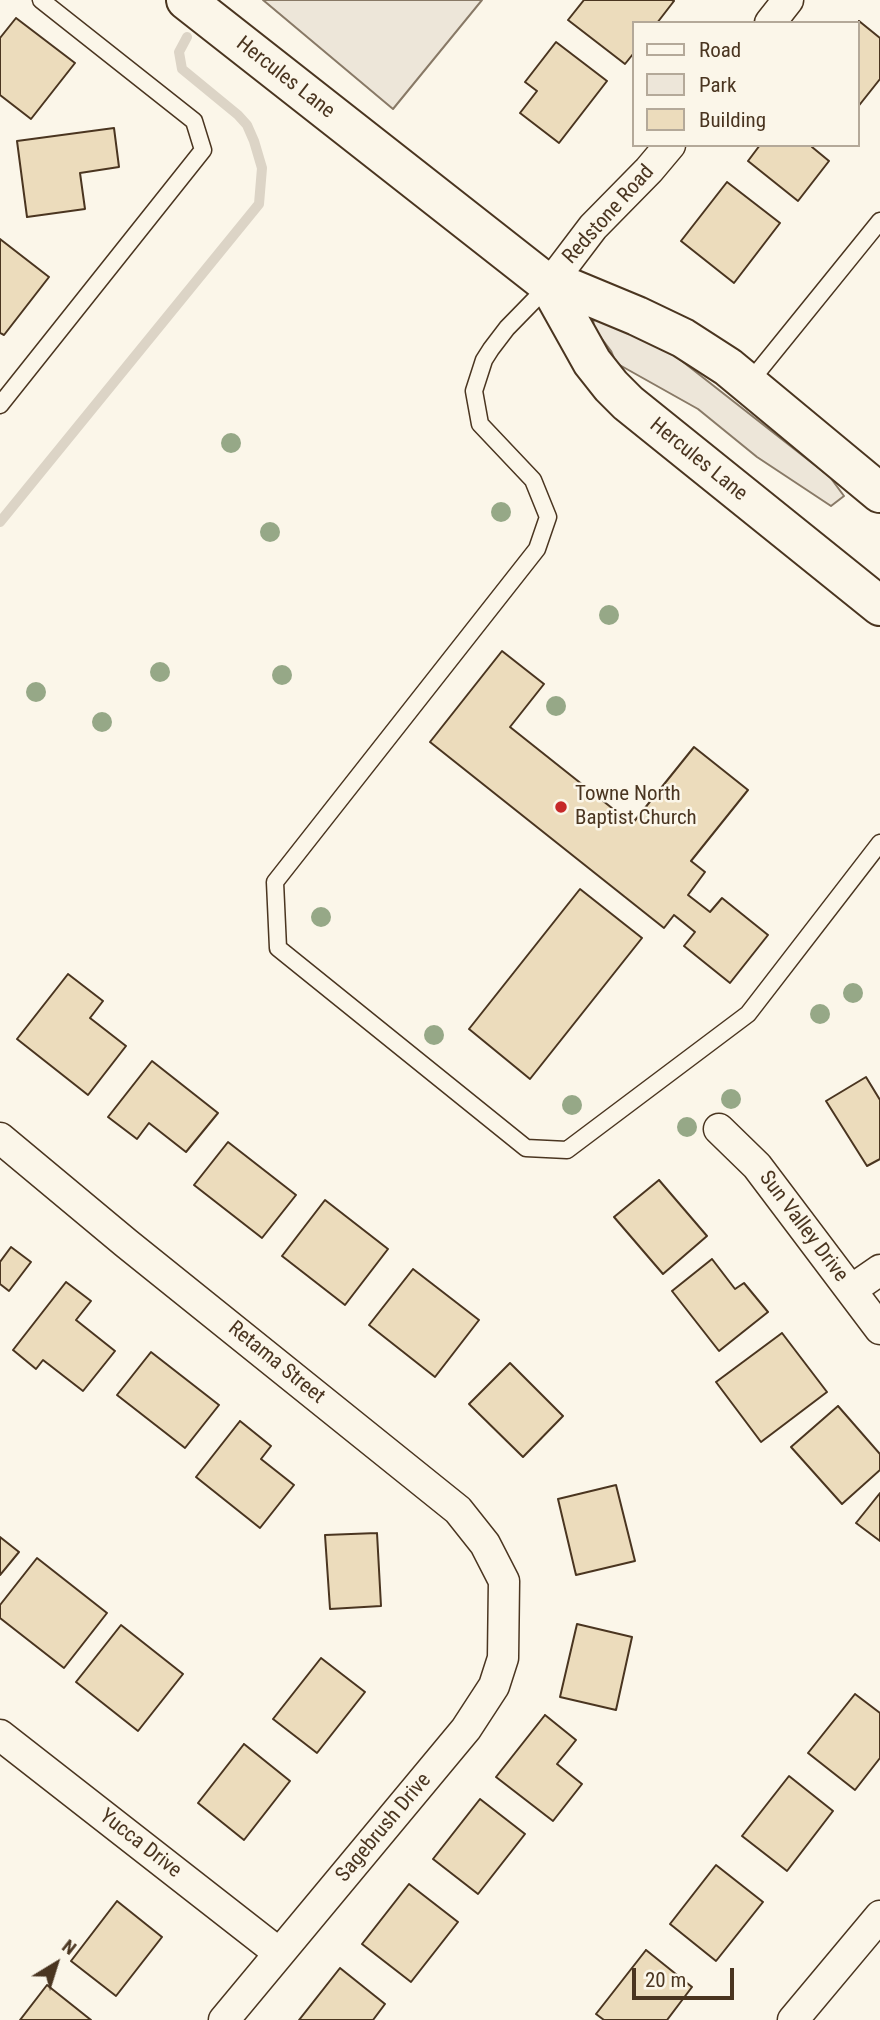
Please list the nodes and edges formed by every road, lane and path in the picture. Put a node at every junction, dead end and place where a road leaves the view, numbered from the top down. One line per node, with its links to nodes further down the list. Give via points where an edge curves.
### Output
1 (41, 0): 9 (lane, via 194,121 203,150)
2 (186, 0): 7 (street, Hercules Lane)
3 (788, 0): 4 (street)
4 (772, 21)
5 (668, 147): 7 (street, Redstone Road, via 593,227)
6 (880, 221): 8 (lane)
7 (549, 285): 8 (street, Hercules Lane, via 572,289 637,316 694,345); 11 (street, Hercules Lane, via 592,362 628,403); 12 (lane, via 491,349 474,391 480,424 533,480 548,517 537,549 275,882 278,948 526,1148 567,1150 748,1014)
8 (748, 384): 10 (street, Hercules Lane)
9 (0, 405)
10 (880, 493)
11 (875, 592)
12 (880, 843)
13 (719, 1129): 16 (street, Sun Valley Drive, via 757,1166)
14 (0, 1138): 18 (street, Retama Street, via 458,1510 485,1544 504,1581)
15 (880, 1270): 16 (street)
16 (851, 1290): 17 (street, Sun Valley Drive)
17 (880, 1329)
18 (506, 1617): 21 (street, Sagebrush Drive, via 503,1658 494,1686 466,1729)
19 (0, 1735): 21 (street, Yucca Drive)
20 (880, 1916): 23 (street)
21 (279, 1953): 22 (street, Sagebrush Drive)
22 (224, 2020)
23 (793, 2020)

